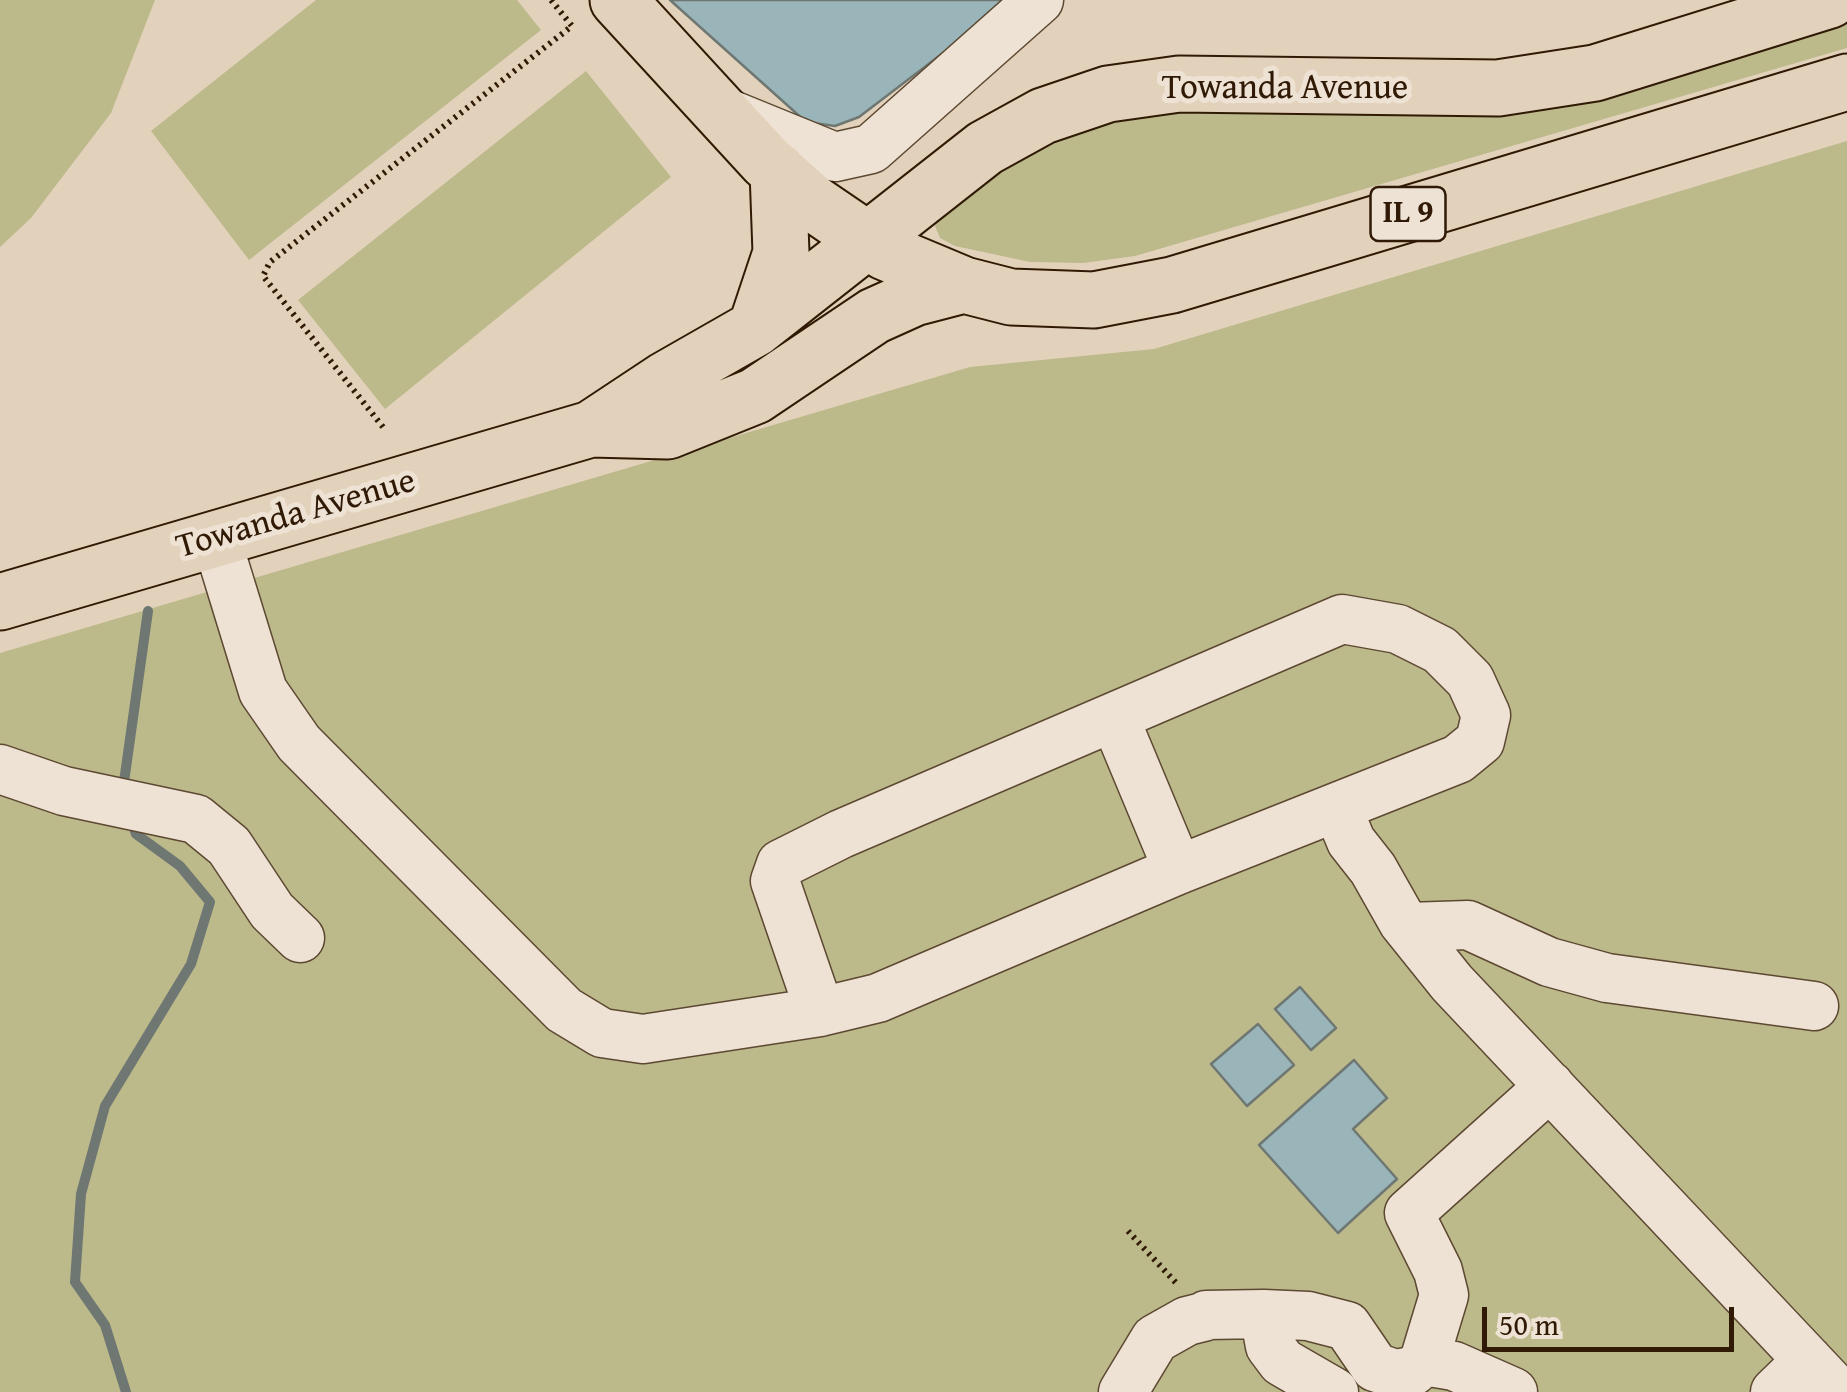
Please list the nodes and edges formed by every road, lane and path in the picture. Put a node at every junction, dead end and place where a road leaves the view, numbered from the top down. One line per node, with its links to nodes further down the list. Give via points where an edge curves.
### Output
1 (551, 0): 11 (path, via 572,26 270,262 263,276)
2 (618, 0): 6 (main road, IL 9)
3 (1039, 0): 6 (lane, via 871,149 835,156)
4 (1830, 0): 8 (main road, Towanda Avenue, via 1595,73 1498,88 1234,83 1108,94 1044,116 985,148)
5 (1847, 82): 9 (main road, IL 9, via 1172,284 1094,300 1011,297)
6 (722, 111): 7 (main road, IL 9)
7 (778, 172): 8 (main road, IL 9); 10 (main road, via 781,253)
8 (868, 242): 9 (main road, IL 9); 10 (main road, Towanda Avenue)
9 (964, 285): 12 (main road, Towanda Avenue, via 886,310 754,396 668,431)
10 (756, 328): 12 (main road, Towanda Avenue)
11 (383, 427)
12 (591, 429): 13 (main road, Towanda Avenue)
13 (216, 538): 14 (main road, Towanda Avenue); 22 (lane, via 263,691 280,719 564,1010 602,1033 643,1039)
14 (0, 602)
15 (1115, 718): 17 (lane, via 1342,619 1398,628 1440,650 1470,680 1486,715 1480,741 1458,759); 18 (lane); 22 (lane, via 781,864 775,881)
16 (0, 769): 20 (lane, via 178,812 214,831 285,928)
17 (1337, 807): 18 (lane); 19 (lane)
18 (1178, 870): 22 (lane, via 878,998)
19 (1408, 928): 21 (lane, via 1468,925 1549,962 1607,978); 23 (lane)
20 (300, 938)
21 (1814, 1006)
22 (820, 1012)
23 (1550, 1086): 27 (lane, via 1408,1213 1444,1295); 28 (lane)
24 (1128, 1232): 26 (path)
25 (1264, 1314): 26 (lane); 27 (lane, via 1347,1326 1375,1367 1395,1374); 30 (lane, via 1270,1346 1282,1362)
26 (1206, 1316): 29 (lane, via 1155,1338)
27 (1424, 1361): 31 (lane, via 1454,1366)
28 (1807, 1381)
29 (1122, 1392)
30 (1334, 1392)
31 (1513, 1392)

